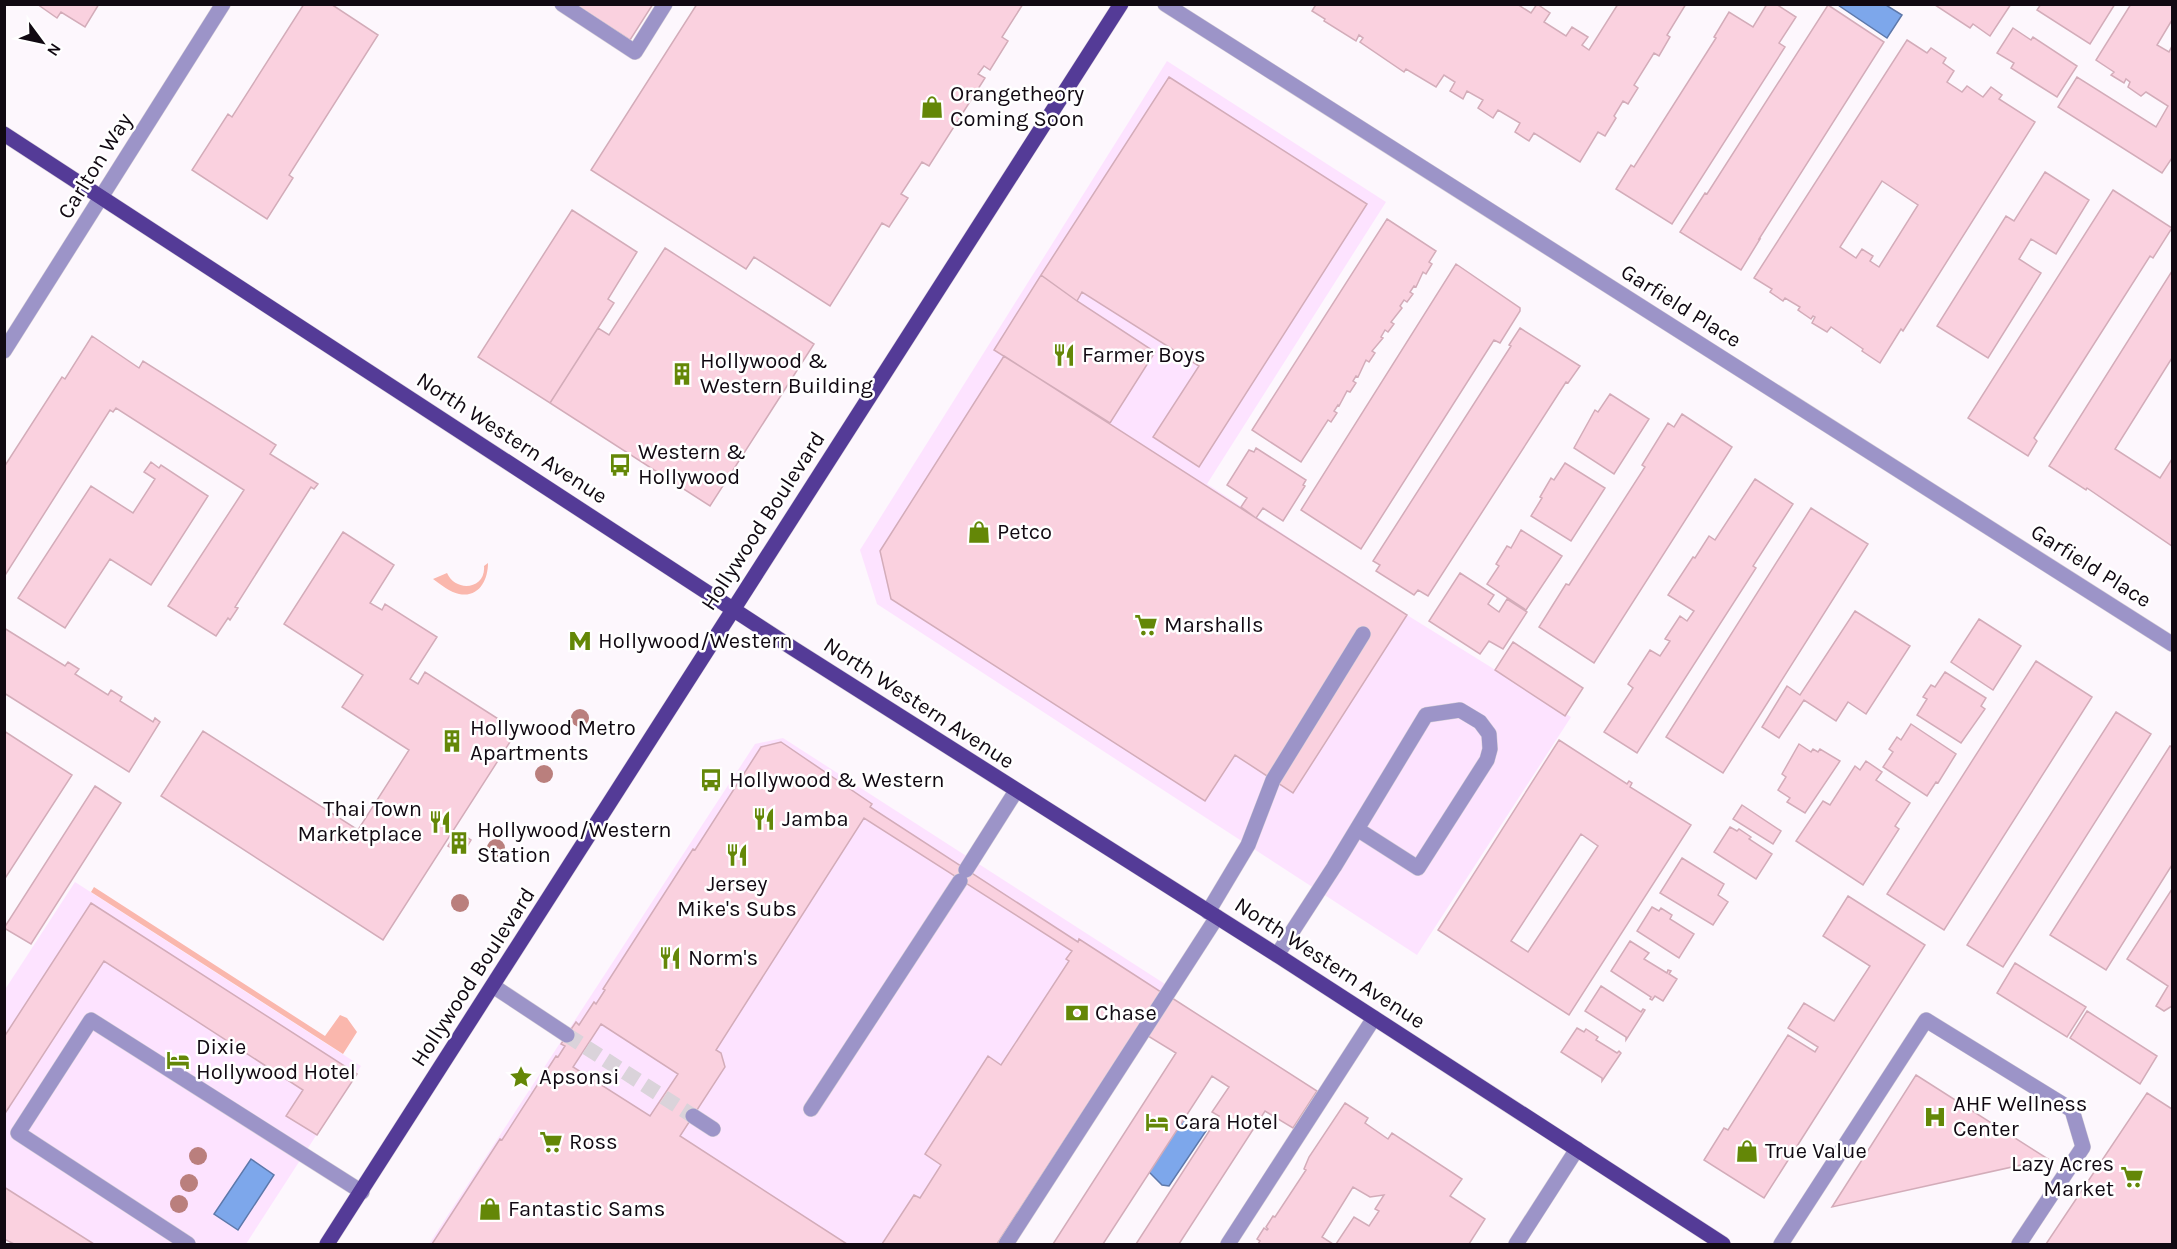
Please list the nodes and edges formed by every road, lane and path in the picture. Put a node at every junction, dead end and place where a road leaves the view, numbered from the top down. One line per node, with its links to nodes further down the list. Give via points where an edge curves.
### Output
1 (223, 4): 7 (street, Carlton Way)
2 (562, 4): 3 (street, via 635,52)
3 (665, 4)
4 (1121, 4): 9 (main road, Hollywood Boulevard)
5 (1166, 4): 11 (street, Garfield Place)
6 (4, 134): 7 (main road, North Western Avenue)
7 (103, 197): 8 (street, Carlton Way); 9 (main road, North Western Avenue)
8 (4, 351)
9 (733, 608): 12 (main road, North Western Avenue); 16 (main road, Hollywood Boulevard)
10 (1363, 634): 14 (street, via 1273,780 1248,845)
11 (2172, 644)
12 (1016, 791): 14 (main road, North Western Avenue); 19 (street)
13 (1357, 829): 13 (street, via 1426,715 1460,710 1480,722 1489,734 1487,760 1418,868); 15 (street)
14 (1213, 914): 15 (main road, North Western Avenue); 26 (street)
15 (1277, 955): 17 (main road, North Western Avenue)
16 (494, 986): 18 (street); 23 (main road, Hollywood Boulevard)
17 (1374, 1018): 22 (main road, North Western Avenue); 27 (street)
18 (567, 1035)
19 (811, 1109)
20 (693, 1116): 21 (street)
21 (713, 1129)
22 (1577, 1149): 28 (street); 29 (main road, North Western Avenue)
23 (362, 1192): 24 (street, via 91,1020 18,1133); 25 (main road, Hollywood Boulevard)
24 (188, 1245)
25 (327, 1245)
26 (1006, 1245)
27 (1227, 1245)
28 (1516, 1245)
29 (1723, 1245)
30 (1781, 1245): 31 (street, via 1926,1020 2072,1110 2083,1147)
31 (2019, 1245)

